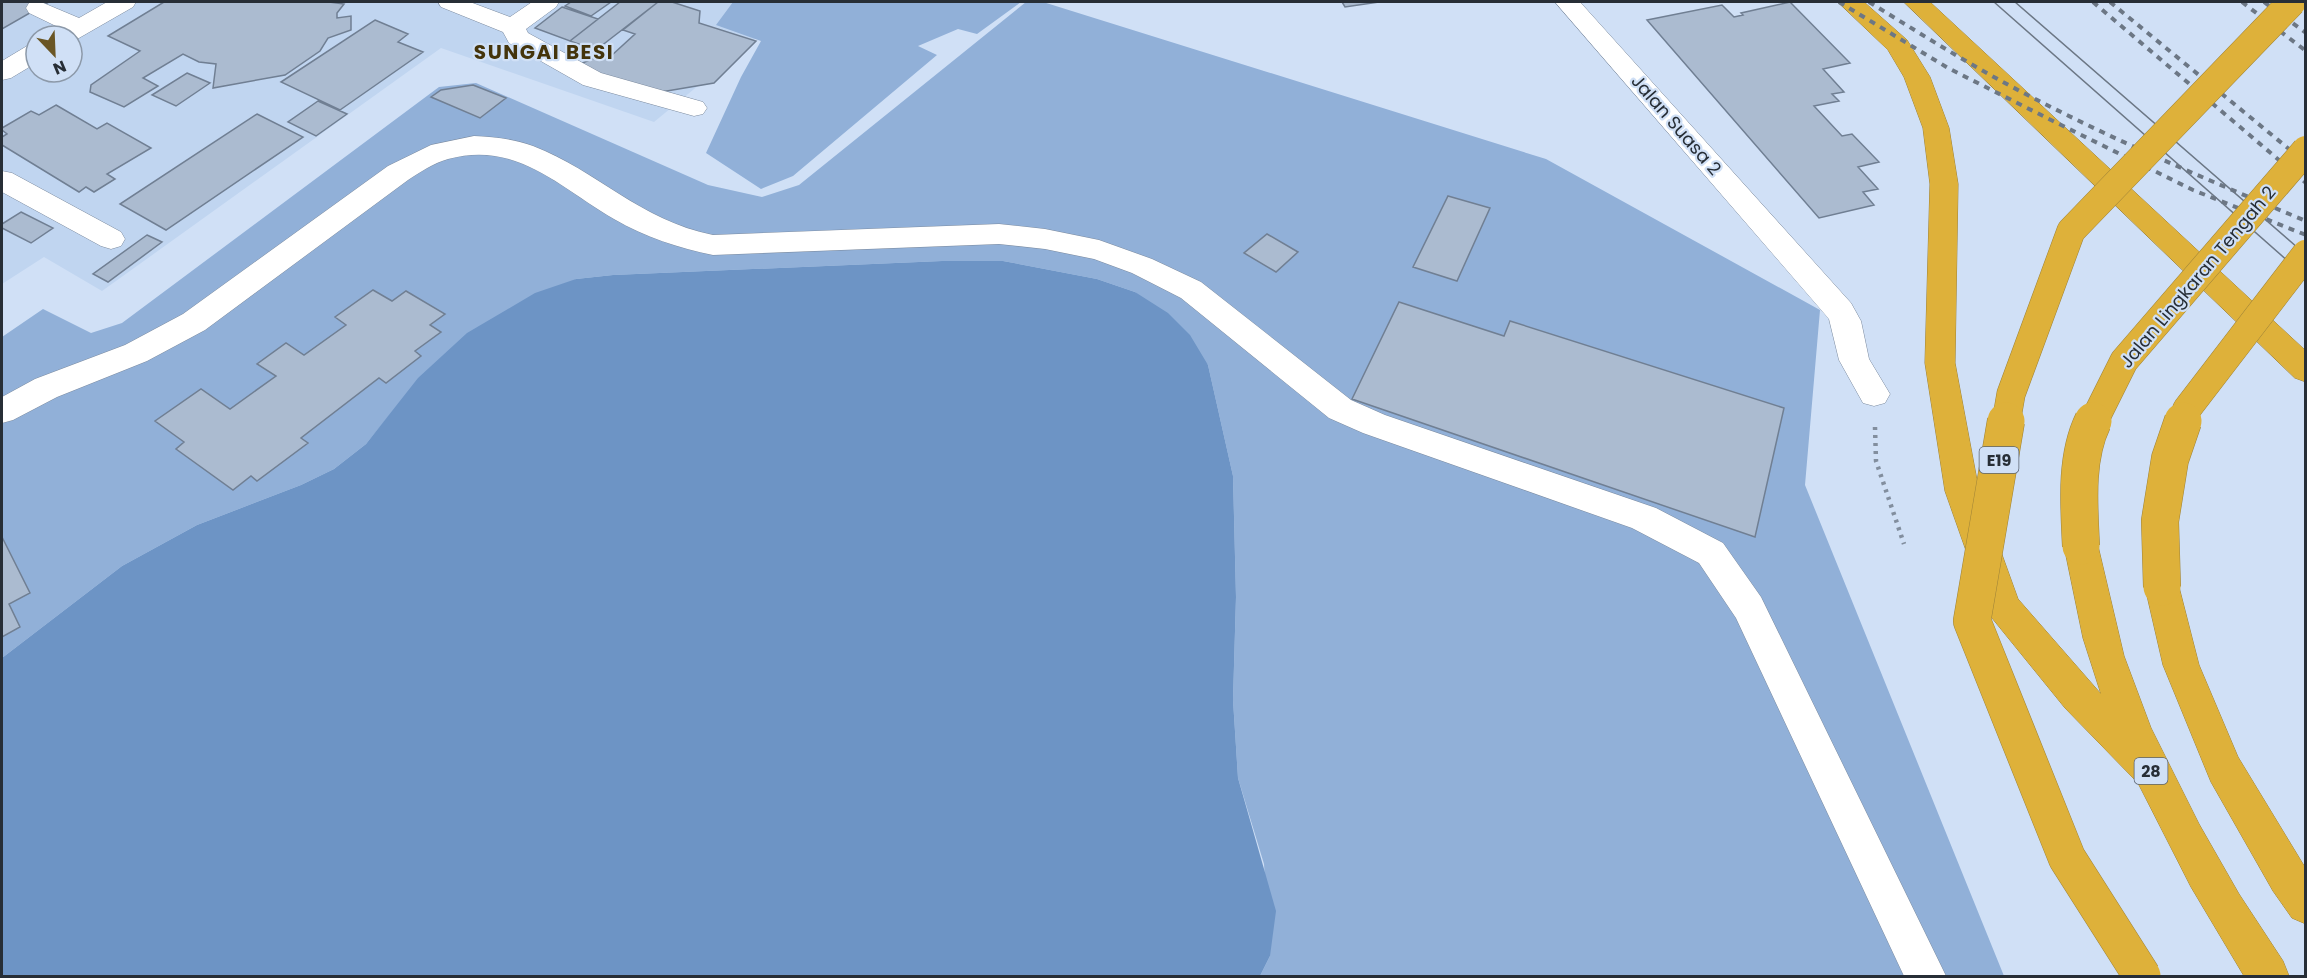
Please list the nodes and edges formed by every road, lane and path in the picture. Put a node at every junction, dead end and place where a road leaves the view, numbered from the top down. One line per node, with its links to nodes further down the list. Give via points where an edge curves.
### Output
1 (124, 2): 10 (street)
2 (450, 2): 11 (street)
3 (547, 2): 11 (street)
4 (1567, 2): 20 (street, Jalan Suasa 2, via 1846,321 1854,360)
5 (1850, 2): 23 (highway, bridge, via 1898,45 1917,77 1936,128 1944,184 1941,363 1962,491 2004,607 2078,696)
6 (1916, 2): 19 (highway)
7 (2292, 2): 26 (highway, E19, bridge, via 2071,231 2011,394 1972,621 2067,858)
8 (38, 8): 9 (street)
9 (61, 24)
10 (84, 25)
11 (513, 27): 14 (street, via 518,38 592,79)
12 (24, 59): 13 (street)
13 (2, 72)
14 (694, 108)
15 (2306, 150): 23 (highway, Jalan Lingkaran Tengah 2 / 28, bridge, via 2124,361 2085,438 2079,496 2081,546 2117,689)
16 (2, 180): 17 (street)
17 (111, 239)
18 (2306, 254): 24 (highway, bridge, via 2187,409 2170,459 2160,521 2162,587 2181,665 2224,769)
19 (2306, 370)
20 (1874, 394): 22 (path, via 1876,461)
21 (2, 411): 25 (street, via 46,388 136,353 195,322 398,173 448,149 506,147 535,156 648,224 715,245 999,234 1099,250 1191,290 1340,409 1644,518 1711,553 1749,608)
22 (1904, 544)
23 (2152, 771): 27 (highway, Jalan Lingkaran Tengah 2 / 28, via 2195,857)
24 (2306, 904)
25 (1925, 976)
26 (2142, 976)
27 (2268, 976)

